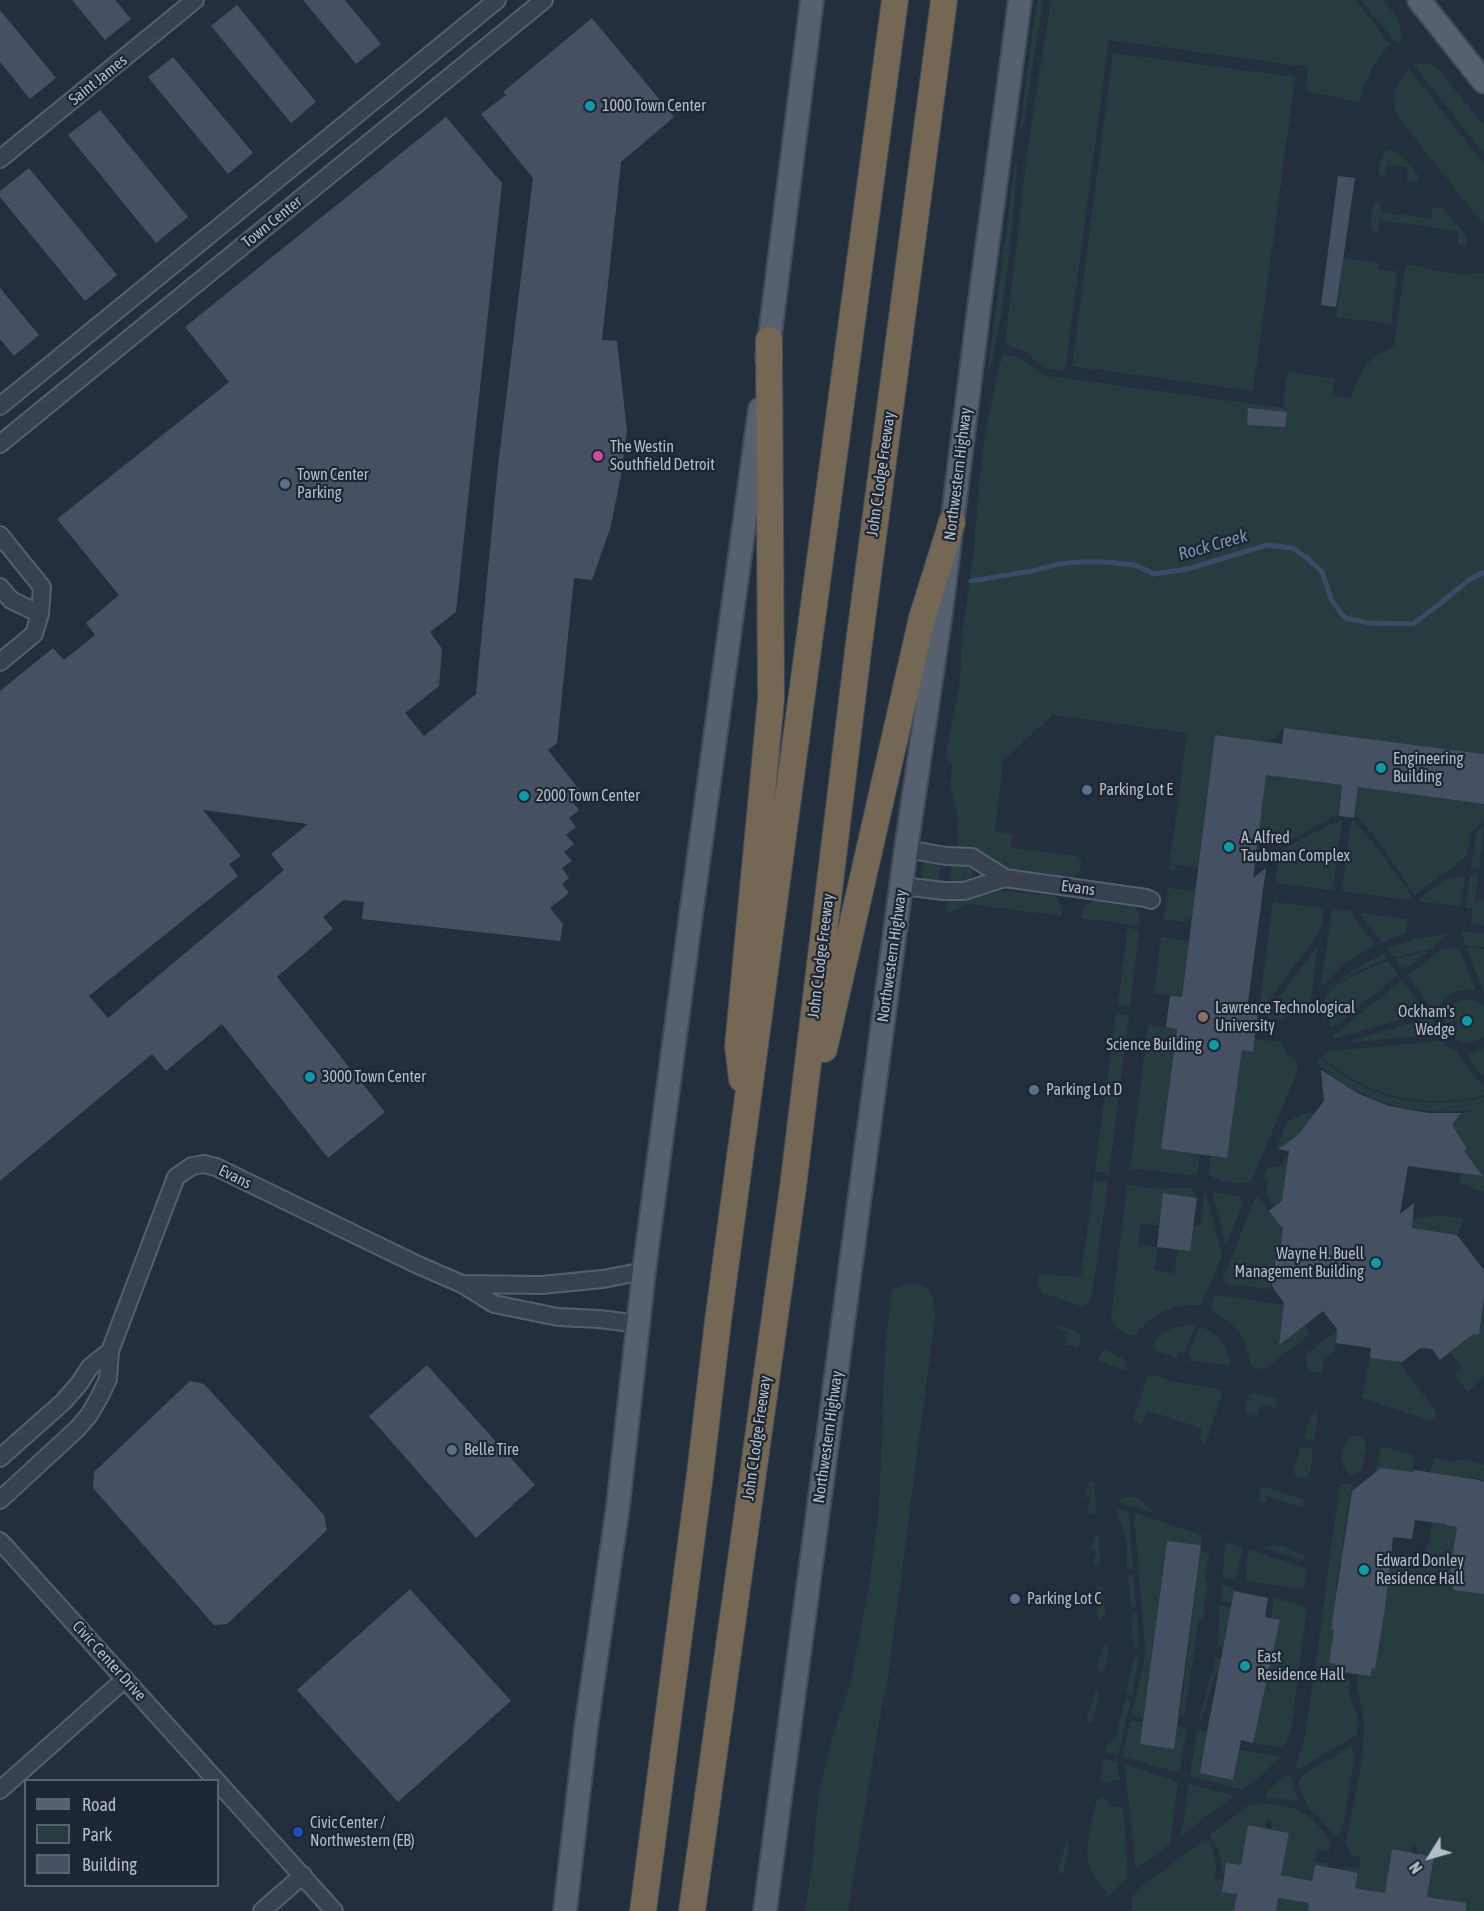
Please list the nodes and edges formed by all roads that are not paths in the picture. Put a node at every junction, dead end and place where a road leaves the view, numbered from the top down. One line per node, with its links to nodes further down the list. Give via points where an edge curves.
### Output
1 (195, 0): 10 (street, Saint James)
2 (497, 0): 12 (street, Town Center)
3 (544, 0): 13 (street, Town Center)
4 (812, 0): 11 (main road)
5 (895, 0): 24 (highway)
6 (944, 0): 25 (highway, John C Lodge Freeway, via 859,643)
7 (1020, 0): 14 (main road, Northwestern Highway)
8 (1419, 0): 9 (main road)
9 (1484, 82)
10 (0, 159)
11 (769, 340): 24 (highway, via 771,699 738,1046); 26 (main road)
12 (0, 406)
13 (0, 444)
14 (952, 522): 20 (main road, Northwestern Highway); 25 (highway, via 922,618)
15 (0, 535): 18 (street, via 42,587)
16 (0, 587): 17 (street)
17 (6, 605): 18 (street)
18 (40, 614): 19 (street, via 34,634)
19 (0, 662)
20 (906, 849): 21 (street, Evans, via 972,856); 22 (main road, Northwestern Highway)
21 (1005, 878): 22 (street, Evans, via 964,891); 23 (street, Evans)
22 (902, 886): 43 (main road, Northwestern Highway)
23 (1151, 900)
24 (747, 1113): 41 (highway)
25 (793, 1187): 42 (highway, John C Lodge Freeway)
26 (644, 1271): 27 (street, Evans, via 541,1285); 28 (main road)
27 (462, 1284): 28 (street, Evans, via 494,1304 512,1308 558,1317); 29 (street, Evans, via 216,1167 192,1166 176,1177)
28 (639, 1323): 40 (main road)
29 (110, 1351): 30 (street, Evans, via 90,1366 63,1402); 31 (street, Evans, via 108,1379 89,1415)
30 (0, 1458)
31 (0, 1500)
32 (0, 1541): 33 (street, Civic Center Drive)
33 (125, 1679): 34 (street, Civic Center Drive); 36 (street)
34 (216, 1779)
35 (219, 1783): 37 (street, Civic Center Drive)
36 (0, 1790)
37 (303, 1875): 38 (street); 39 (street, Civic Center Drive)
38 (262, 1911)
39 (334, 1911)
40 (565, 1911)
41 (643, 1911)
42 (692, 1911)
43 (765, 1911)

